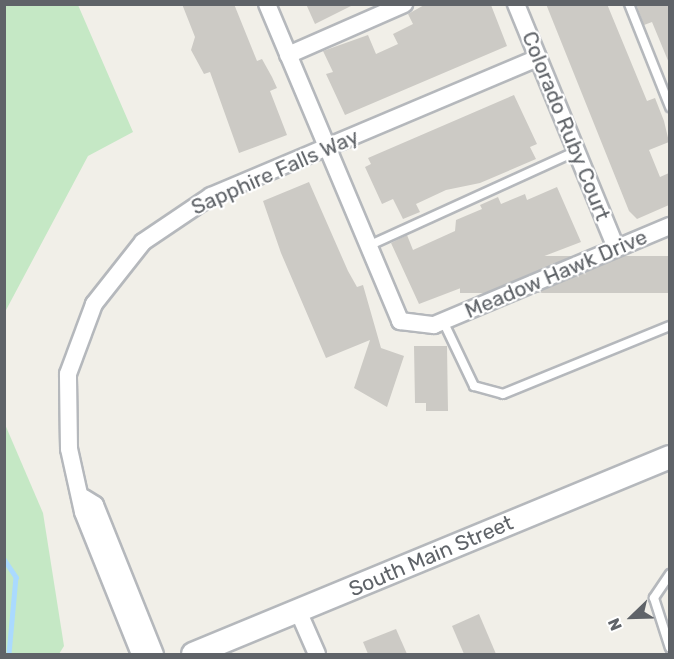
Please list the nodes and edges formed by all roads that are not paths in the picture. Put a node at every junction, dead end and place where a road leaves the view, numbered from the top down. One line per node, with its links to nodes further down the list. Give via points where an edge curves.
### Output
1 (267, 4): 5 (street, Meadow Hawk Drive)
2 (404, 4): 5 (street)
3 (516, 4): 6 (street, Colorado Ruby Court)
4 (628, 4): 7 (lane)
5 (288, 55): 8 (street, Meadow Hawk Drive)
6 (538, 58): 8 (street, Sapphire Falls Way); 9 (street, Colorado Ruby Court)
7 (669, 107)
8 (326, 148): 11 (street, Meadow Hawk Drive); 16 (street, Sapphire Falls Way, via 211,196 175,217 111,279 78,338 68,374 69,449)
9 (577, 151): 11 (lane); 12 (street, Colorado Ruby Court)
10 (669, 226): 12 (street, Meadow Hawk Drive)
11 (366, 247): 13 (street, Meadow Hawk Drive, via 400,321 421,327)
12 (616, 248): 13 (street, Meadow Hawk Drive)
13 (443, 321): 14 (lane, via 474,386 503,394)
14 (669, 326)
15 (669, 457): 18 (street, South Main Street)
16 (84, 498): 20 (street, Sapphire Falls Way, via 83,512); 21 (street, Sapphire Falls Way, via 96,505)
17 (669, 574): 19 (lane, via 654,598)
18 (299, 613): 22 (street, South Main Street); 23 (street)
19 (669, 648)
20 (140, 654)
21 (156, 654)
22 (193, 654)
23 (316, 654)

